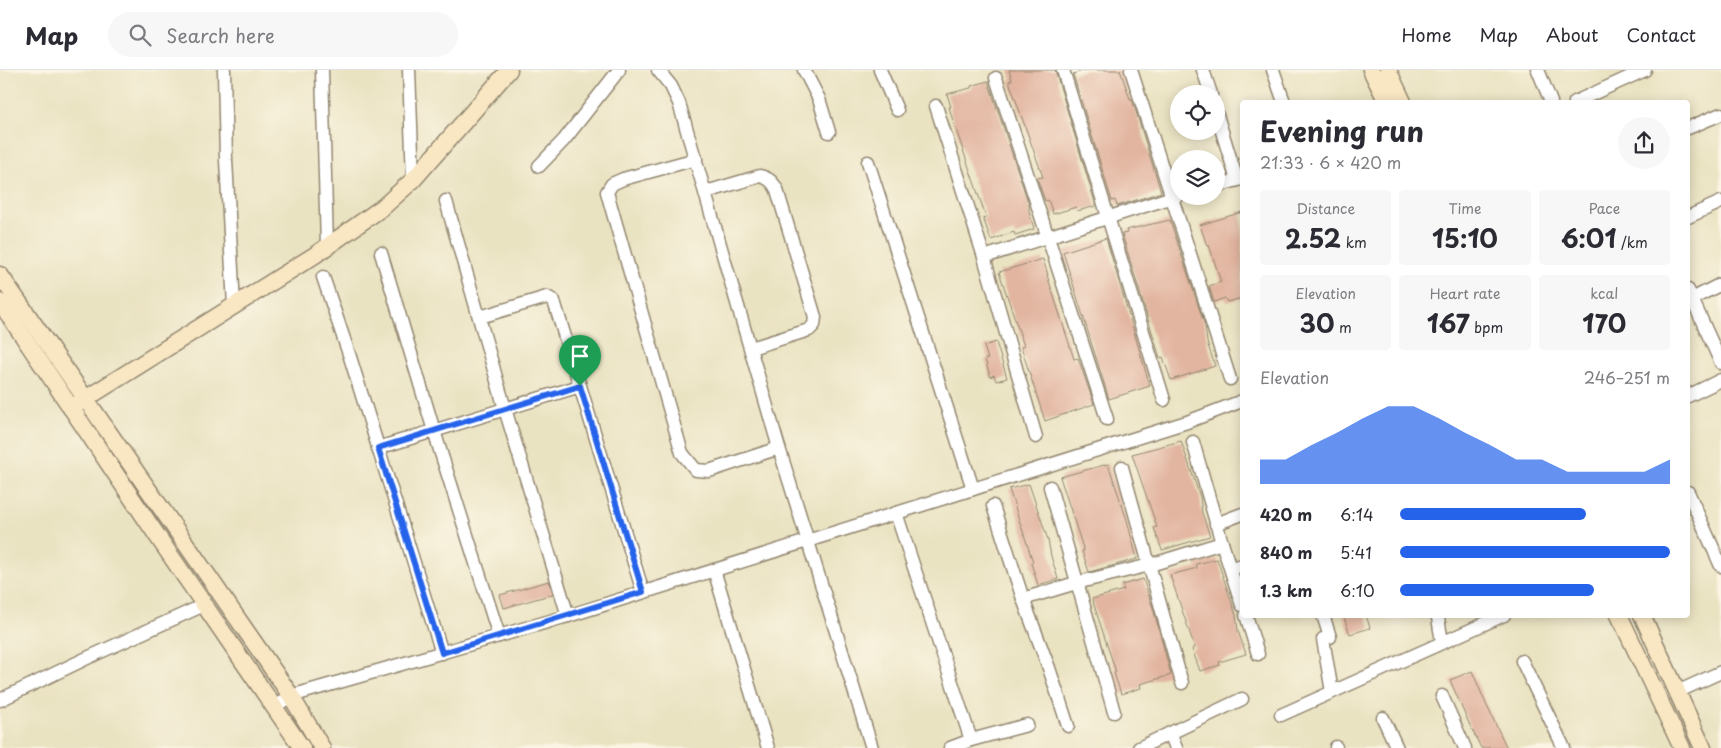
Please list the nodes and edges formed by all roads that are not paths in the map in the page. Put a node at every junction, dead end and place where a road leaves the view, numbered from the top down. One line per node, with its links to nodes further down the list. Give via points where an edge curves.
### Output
1 (224, 70): 54 (street)
2 (322, 70): 46 (street)
3 (409, 70): 34 (street)
4 (509, 70): 34 (street)
5 (619, 70): 33 (street, via 564,140)
6 (658, 70): 31 (street, via 680,103)
7 (804, 70): 29 (street, via 819,100)
8 (880, 70): 26 (street)
9 (1064, 70): 44 (street)
10 (1130, 70): 36 (street)
11 (1203, 70): 19 (street)
12 (1273, 70): 20 (street)
13 (1371, 70): 21 (street)
14 (1388, 70): 22 (street)
15 (1538, 70): 23 (street)
16 (1645, 70): 17 (street)
17 (1627, 74): 24 (street)
18 (996, 78): 45 (street)
19 (1207, 85)
20 (1283, 100)
21 (1386, 100)
22 (1402, 100)
23 (1550, 100)
24 (1578, 100)
25 (936, 106): 48 (street)
26 (897, 110)
27 (1721, 114): 28 (street)
28 (1690, 127)
29 (829, 132)
30 (1225, 138): 35 (street)
31 (696, 159): 38 (street); 72 (street, via 612,184 607,192 612,212 682,453 696,470 708,471)
32 (868, 162): 75 (street)
33 (539, 166)
34 (413, 180): 46 (street, via 382,207)
35 (1240, 180): 37 (street)
36 (1170, 182)
37 (1225, 184)
38 (706, 192): 56 (street); 56 (street, via 760,176 773,183 778,190 815,316 814,325 809,330)
39 (1170, 198): 44 (street)
40 (446, 201): 55 (street)
41 (1721, 202): 43 (street)
42 (1178, 205): 58 (street)
43 (1690, 216)
44 (1110, 217): 45 (street); 63 (street)
45 (1047, 236): 48 (street); 67 (street)
46 (327, 246): 54 (street)
47 (381, 253): 68 (street)
48 (984, 257): 69 (street)
49 (0, 275): 62 (street)
50 (323, 277): 71 (street)
51 (1721, 284): 52 (street)
52 (1690, 294): 57 (street)
53 (0, 302): 65 (street)
54 (234, 306): 62 (street)
55 (480, 317): 60 (street, via 547,297 554,301); 66 (street)
56 (751, 348): 72 (street)
57 (1721, 363)
58 (1230, 379)
59 (1721, 380): 61 (street)
60 (580, 386): 66 (street); 88 (street)
61 (1690, 395)
62 (87, 400): 65 (street); 108 (street)
63 (1164, 400)
64 (1240, 402): 75 (street, via 1187,422)
65 (71, 408): 91 (street)
66 (505, 409): 68 (street); 92 (street)
67 (1107, 419)
68 (434, 431): 71 (street); 99 (street)
69 (1036, 437)
70 (1192, 442): 80 (street)
71 (378, 448): 101 (street)
72 (779, 448): 81 (street)
73 (1122, 467): 83 (street)
74 (1050, 487): 87 (street)
75 (973, 489): 78 (street)
76 (1690, 496): 84 (street)
77 (993, 506): 90 (street)
78 (896, 513): 81 (street); 119 (street)
79 (1240, 515): 80 (street)
80 (1216, 524): 82 (street)
81 (808, 542): 86 (street); 123 (street)
82 (1222, 543): 83 (street); 85 (street)
83 (1150, 565): 87 (street); 105 (street)
84 (1721, 566)
85 (1236, 567): 89 (street)
86 (714, 570): 88 (street); 122 (street)
87 (1076, 583): 90 (street); 113 (street)
88 (643, 592): 92 (street)
89 (1240, 592)
90 (1023, 598): 117 (street)
91 (204, 605): 111 (street); 112 (street)
92 (568, 616): 99 (street)
93 (1247, 618): 102 (street)
94 (1324, 618): 106 (street)
95 (1438, 618): 100 (street)
96 (1497, 618): 100 (street)
97 (1620, 618): 130 (street)
98 (1643, 618): 107 (street)
99 (499, 636): 101 (street)
100 (1442, 642): 106 (street)
101 (442, 653): 108 (street)
102 (1258, 654)
103 (1522, 661): 129 (street)
104 (1721, 672): 107 (street)
105 (1182, 683)
106 (1332, 692): 114 (street)
107 (1677, 692): 131 (street)
108 (290, 696): 112 (street); 121 (street)
109 (1442, 696): 128 (street)
110 (1242, 699): 118 (street)
111 (0, 700)
112 (274, 706): 120 (street)
113 (1114, 712)
114 (1281, 715)
115 (1383, 718): 127 (street)
116 (1027, 725): 119 (street)
117 (1068, 726)
118 (1170, 733): 125 (street); 126 (street)
119 (971, 740): 124 (street)
120 (302, 748)
121 (322, 748)
122 (768, 748)
123 (872, 748)
124 (950, 748)
125 (1139, 748)
126 (1176, 748)
127 (1397, 748)
128 (1465, 748)
129 (1564, 748)
130 (1682, 748)
131 (1703, 748)

